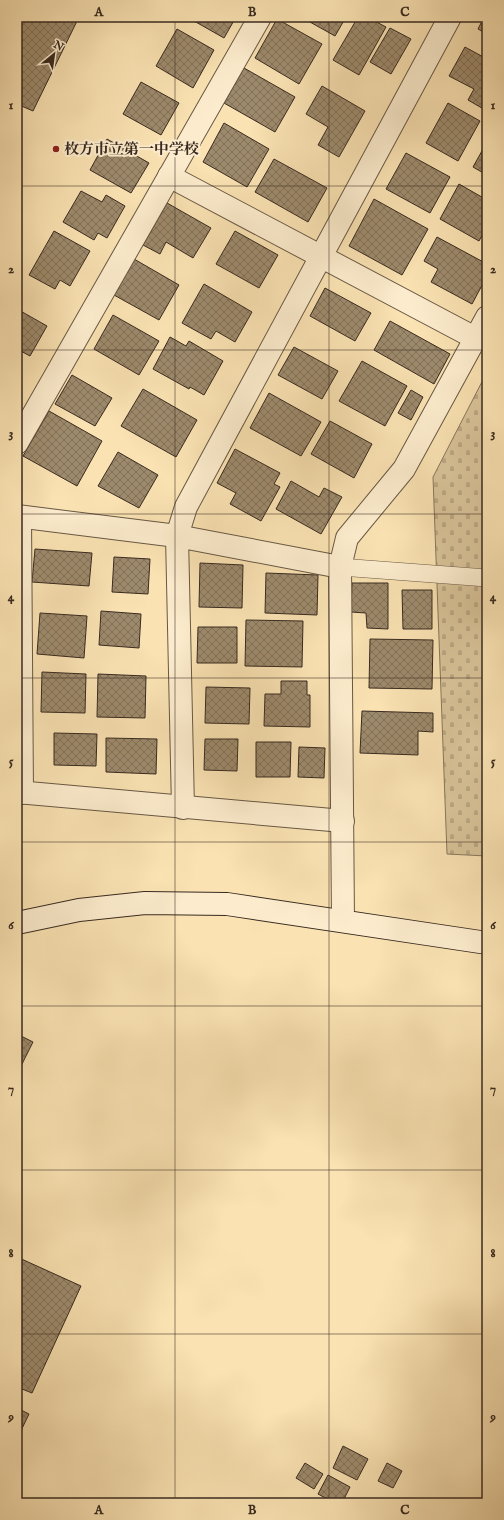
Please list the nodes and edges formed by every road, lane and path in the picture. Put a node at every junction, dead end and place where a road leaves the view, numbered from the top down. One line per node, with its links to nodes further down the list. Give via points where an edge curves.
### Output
1 (260, 17): 3 (street)
2 (450, 17): 4 (street)
3 (169, 176): 4 (street); 7 (street)
4 (321, 256): 6 (street); 9 (street, via 186,507)
5 (487, 317): 6 (street)
6 (475, 338): 10 (street, via 404,469 347,538)
7 (17, 443)
8 (19, 517): 9 (street); 12 (street)
9 (177, 536): 10 (street); 14 (street)
10 (340, 567): 11 (lane); 15 (street)
11 (487, 578)
12 (20, 712): 13 (street)
13 (20, 792): 14 (street)
14 (183, 808): 15 (street)
15 (343, 821): 16 (street)
16 (343, 921): 17 (street, via 227,904 145,903 79,910); 18 (street)
17 (17, 923)
18 (487, 943)

